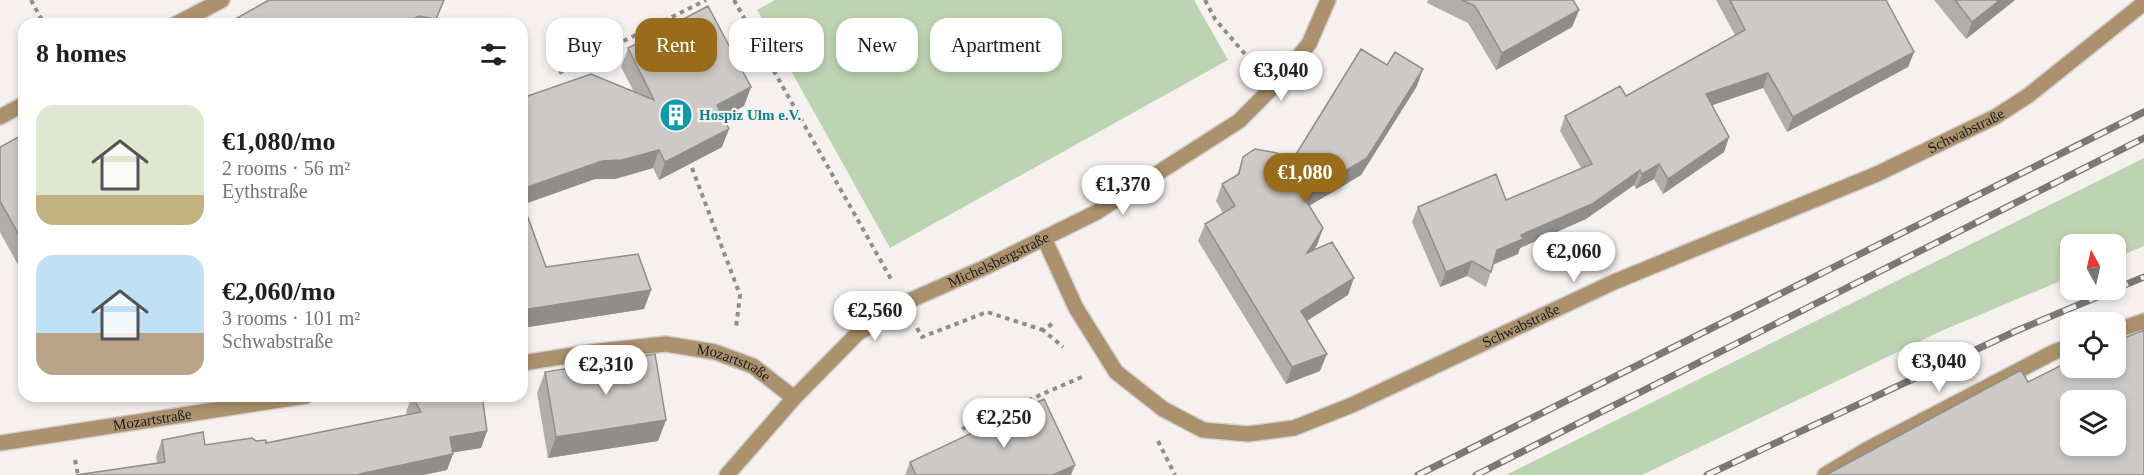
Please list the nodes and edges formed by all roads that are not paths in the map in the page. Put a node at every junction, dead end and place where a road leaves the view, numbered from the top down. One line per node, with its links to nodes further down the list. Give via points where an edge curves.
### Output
1 (222, 0): 4 (street)
2 (1328, 0): 7 (street, Michelsbergstraße, via 1309,44 1239,121 1097,212)
3 (2134, 4): 7 (street, Schwabstraße, via 2029,95 1995,117 1877,174 1614,282 1294,428 1248,434 1203,430 1163,410 1116,372 1076,308)
4 (188, 18)
5 (18, 107): 6 (street)
6 (0, 117)
7 (1044, 238): 12 (street, Michelsbergstraße, via 904,303 857,334)
8 (2144, 321): 9 (street)
9 (2126, 327)
10 (2060, 350): 16 (street, via 1878,443)
11 (528, 362): 12 (street, Mozartstraße, via 666,344 733,359 761,371)
12 (794, 398): 15 (street, Michelsbergstraße)
13 (267, 402): 14 (street, Mozartstraße)
14 (0, 443)
15 (727, 475)
16 (1825, 475)

